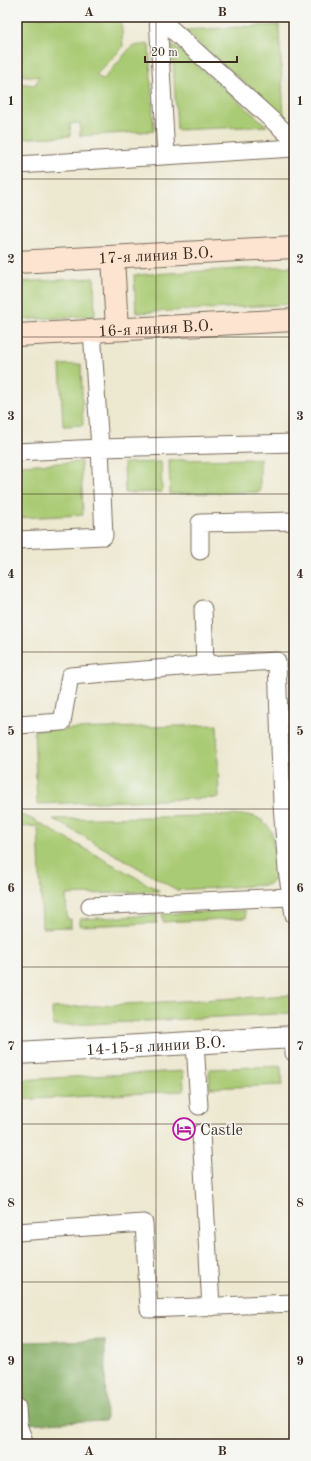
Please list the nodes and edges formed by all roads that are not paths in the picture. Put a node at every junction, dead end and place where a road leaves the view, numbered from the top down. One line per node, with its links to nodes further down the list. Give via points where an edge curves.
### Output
1 (158, 17): 2 (lane); 4 (lane)
2 (294, 140)
3 (294, 148): 4 (lane)
4 (166, 155): 5 (lane)
5 (17, 165)
6 (294, 247): 7 (street, 17-я линия В.О.)
7 (113, 257): 8 (street, 17-я линия В.О.); 10 (street)
8 (17, 262)
9 (294, 320): 10 (street, 16-я линия В.О.)
10 (118, 329): 11 (street, 16-я линия В.О.)
11 (92, 331): 12 (street, 16-я линия В.О.); 14 (lane)
12 (17, 335)
13 (294, 443): 14 (lane)
14 (100, 448): 15 (lane); 17 (lane, via 104,536)
15 (17, 452)
16 (294, 521): 18 (lane, via 200,523)
17 (17, 540)
18 (200, 551)
19 (203, 609): 20 (lane)
20 (205, 665): 21 (lane, via 70,676 62,722); 22 (lane, via 277,661 282,804)
21 (17, 725)
22 (290, 869): 23 (lane)
23 (290, 897): 24 (lane); 25 (lane)
24 (90, 906)
25 (294, 915)
26 (294, 1042): 27 (street, 14-15-я линии В.О.)
27 (195, 1043): 28 (street, 14-15-я линии В.О.); 29 (lane)
28 (17, 1053)
29 (199, 1106)
30 (201, 1133): 33 (lane)
31 (17, 1232): 33 (lane, via 144,1223 149,1309)
32 (294, 1303): 33 (lane)
33 (211, 1307)
34 (17, 1407): 35 (lane, via 18,1424)
35 (25, 1444)

